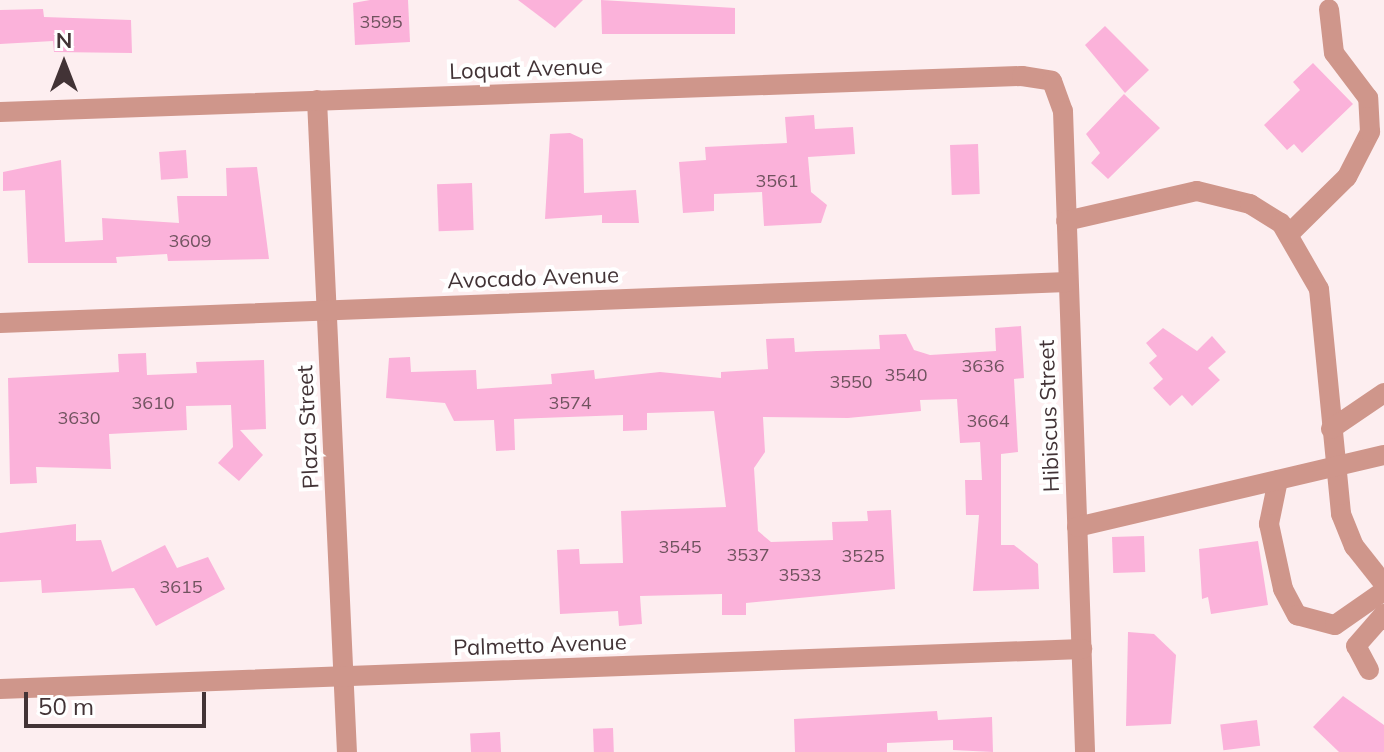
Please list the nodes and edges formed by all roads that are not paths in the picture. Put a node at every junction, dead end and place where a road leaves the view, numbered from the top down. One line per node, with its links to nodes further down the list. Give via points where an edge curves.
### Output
1 (1329, 9): 6 (street, via 1334,53 1368,98 1370,132 1347,177)
2 (1052, 81): 3 (street, Loquat Avenue, via 1022,76); 5 (street, Hibiscus Street, via 1063,111)
3 (317, 100): 4 (street, Loquat Avenue); 8 (street, Plaza Street)
4 (0, 112)
5 (1066, 221): 6 (street, via 1162,195 1208,192 1263,209); 7 (street, Hibiscus Street)
6 (1289, 234): 11 (street, via 1319,289)
7 (1067, 282): 8 (street, Avocado Avenue); 15 (street, Hibiscus Street)
8 (327, 309): 9 (street, Avocado Avenue); 23 (street, Plaza Street)
9 (0, 323)
10 (1384, 393): 11 (street)
11 (1331, 429): 13 (street)
12 (1384, 455): 13 (street)
13 (1332, 466): 14 (street); 16 (street, via 1347,530)
14 (1278, 480): 15 (street); 19 (street, via 1269,524 1285,597 1305,621)
15 (1077, 527): 21 (street, Hibiscus Street)
16 (1384, 584)
17 (1384, 591): 19 (street)
18 (1384, 614): 20 (street)
19 (1344, 621): 20 (street)
20 (1356, 646): 22 (street)
21 (1082, 649): 23 (street, Palmetto Avenue); 26 (street, Hibiscus Street)
22 (1369, 670)
23 (343, 677): 24 (street, Palmetto Avenue); 25 (street, Plaza Street)
24 (0, 689)
25 (347, 752)
26 (1085, 752)

